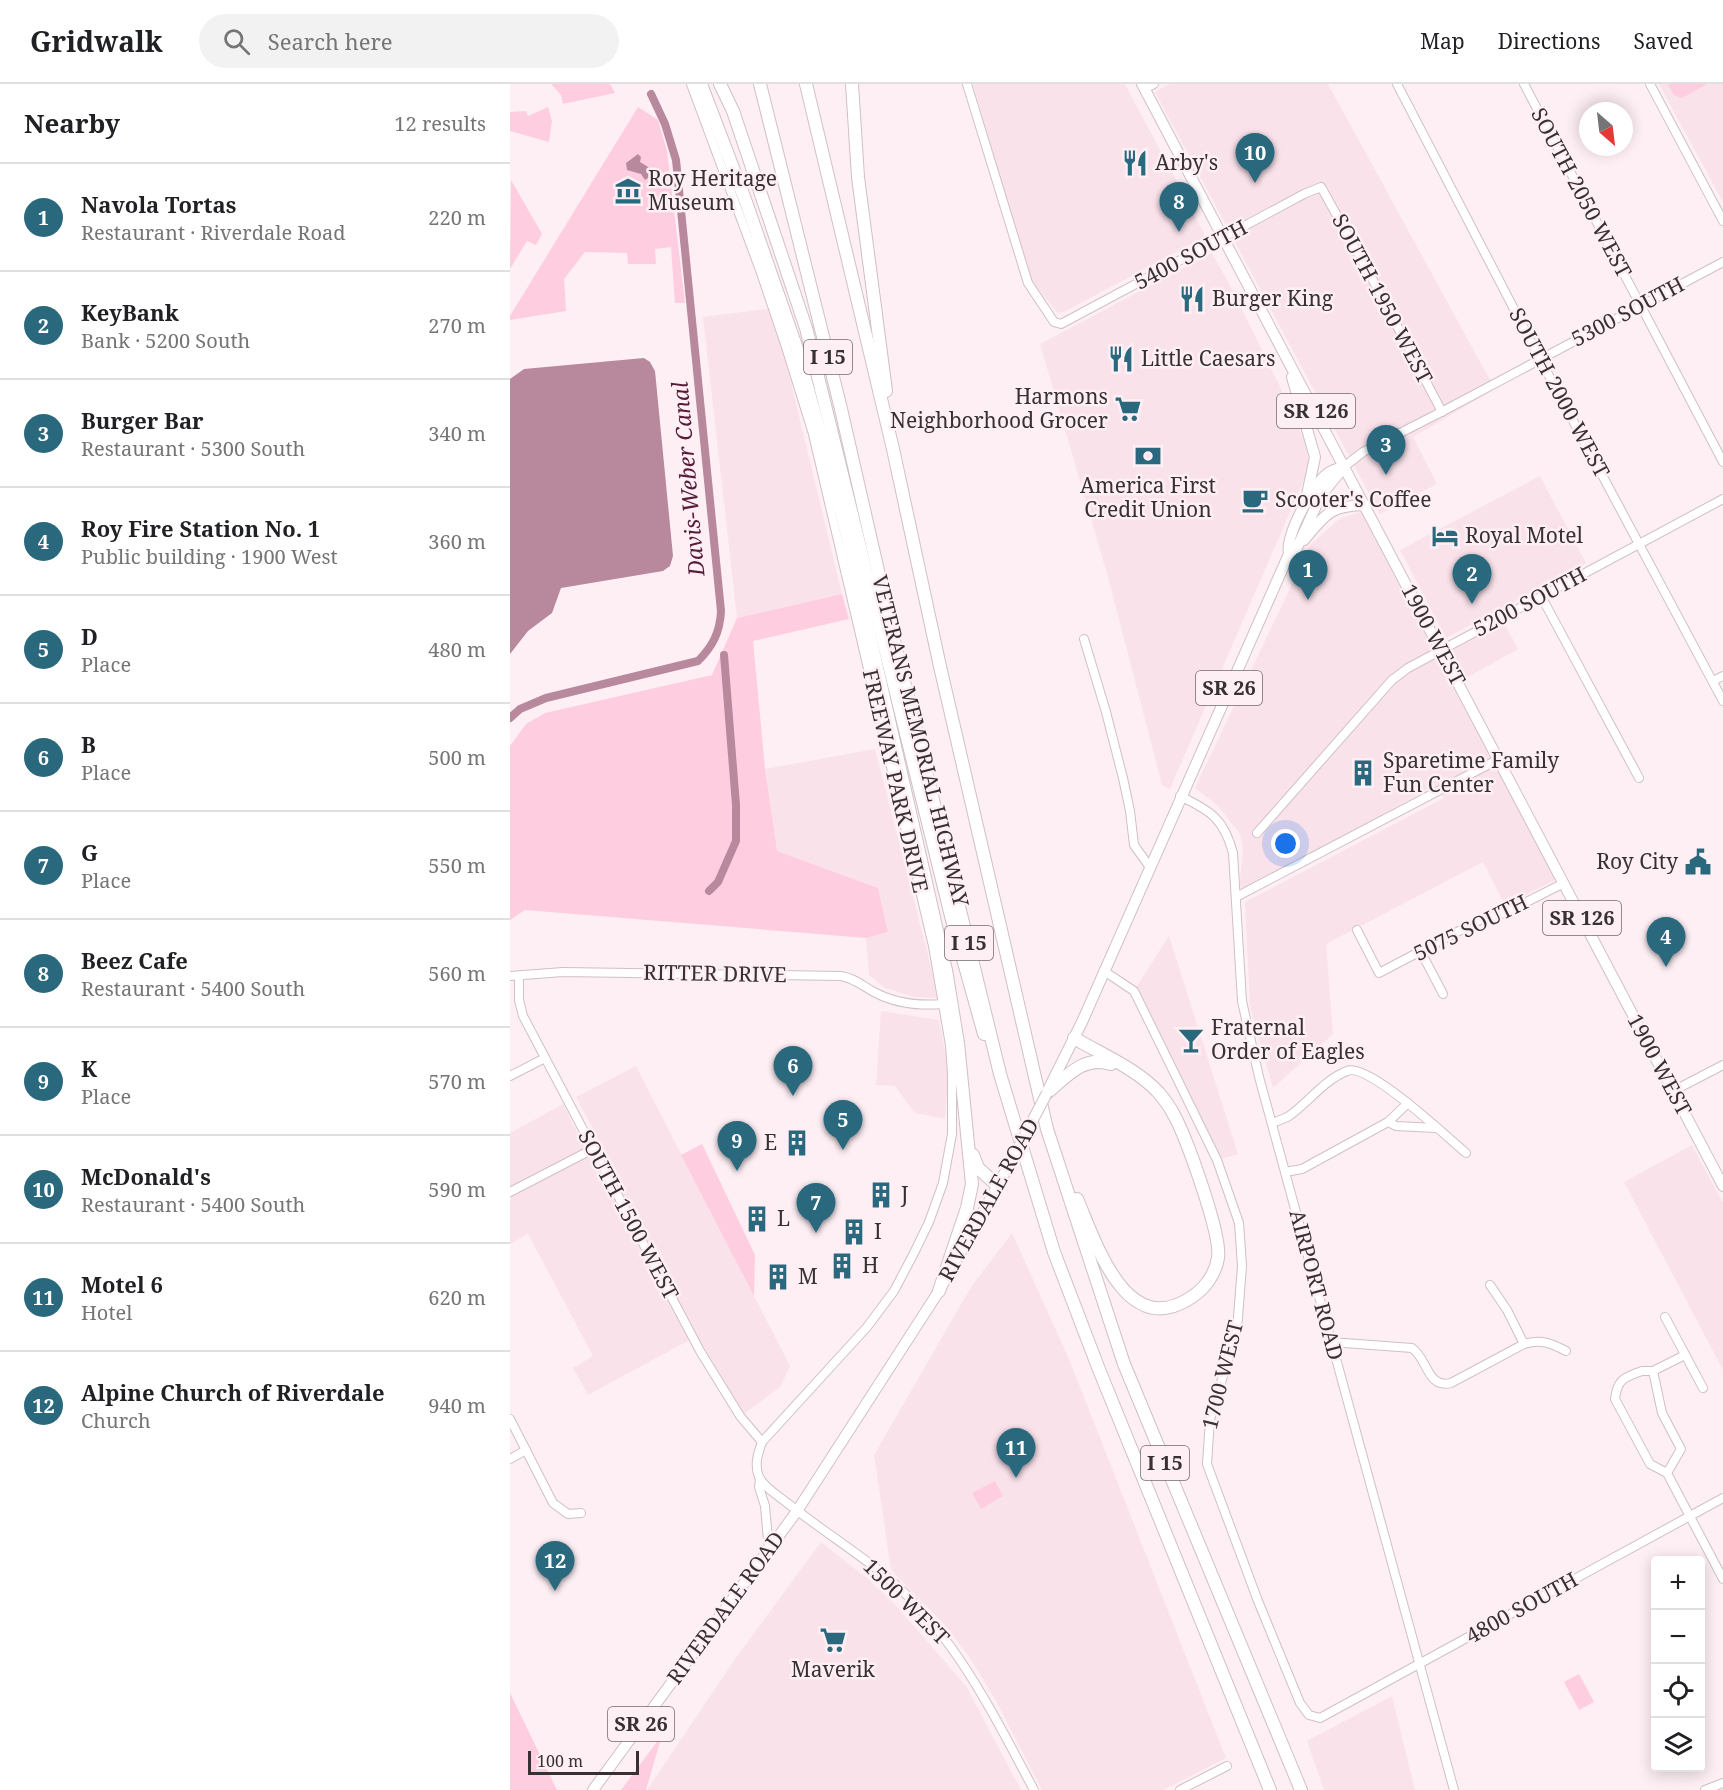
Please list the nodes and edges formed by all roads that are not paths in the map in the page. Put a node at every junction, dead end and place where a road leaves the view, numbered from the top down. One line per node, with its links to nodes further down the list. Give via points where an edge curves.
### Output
1 (691, 84): 48 (street, FREEWAY PARK DRIVE, via 760,270 813,434)
2 (701, 84): 62 (highway, via 797,349 842,514 946,970)
3 (720, 84): 13 (highway)
4 (728, 84): 13 (highway)
5 (760, 84): 53 (highway, VETERANS MEMORIAL HIGHWAY / I 15)
6 (806, 84): 22 (highway, VETERANS MEMORIAL HIGHWAY / I 15)
7 (852, 84): 22 (highway, via 858,177)
8 (967, 84): 16 (street, 5400 SOUTH, via 1028,283 1054,322 1061,324)
9 (1397, 84): 20 (street, SOUTH 2000 WEST)
10 (1524, 84): 18 (street, SOUTH 2050 WEST)
11 (1650, 84): 15 (street)
12 (1147, 86): 16 (main road, 1900 WEST / SR 126)
13 (733, 111): 53 (highway, via 806,328 951,916 981,1030)
14 (1321, 188): 16 (street, 5400 SOUTH); 21 (street, SOUTH 1950 WEST)
15 (1723, 221)
16 (1223, 237): 19 (main road, 1900 WEST / SR 126)
17 (1723, 262): 18 (street, 5300 SOUTH)
18 (1641, 306): 20 (street, 5300 SOUTH); 23 (street, SOUTH 2050 WEST)
19 (1286, 356): 24 (main road, 1900 WEST / SR 126); 26 (main road, via 1315,457)
20 (1540, 359): 21 (street, 5300 SOUTH); 28 (street, SOUTH 2000 WEST)
21 (1442, 412): 24 (street, 5300 SOUTH, via 1363,452)
22 (893, 449): 61 (highway, VETERANS MEMORIAL HIGHWAY / I 15)
23 (1723, 462)
24 (1345, 466): 26 (main road, RIVERDALE ROAD / SR 26, via 1327,473); 27 (main road, 1900 WEST / SR 126); 29 (main road, RIVERDALE ROAD / SR 26, via 1321,495)
25 (1722, 502): 28 (street, 5200 SOUTH)
26 (1305, 504): 29 (main road, RIVERDALE ROAD / SR 26, via 1287,547)
27 (1365, 505): 29 (main road, via 1336,508); 32 (main road, 1900 WEST / SR 126)
28 (1640, 544): 30 (street, 5200 SOUTH); 34 (street, SOUTH 2000 WEST)
29 (1292, 552): 38 (main road, RIVERDALE ROAD / SR 26)
30 (1541, 596): 32 (street, 5200 SOUTH); 37 (street)
31 (1084, 639): 40 (street, via 1106,711 1130,811 1134,845)
32 (1441, 650): 36 (main road, 1900 WEST / SR 126); 39 (street, 5200 SOUTH, via 1392,680)
33 (1723, 676): 34 (street)
34 (1713, 681): 35 (street, SOUTH 2000 WEST)
35 (1723, 700)
36 (1499, 759): 41 (main road, 1900 WEST / SR 126); 42 (street)
37 (1639, 778)
38 (1180, 796): 40 (main road, RIVERDALE ROAD / SR 26); 42 (street, AIRPORT ROAD, via 1211,813 1229,837)
39 (1257, 832)
40 (1149, 866): 45 (main road, RIVERDALE ROAD / SR 26)
41 (1564, 883): 44 (street, 5075 SOUTH); 55 (main road, 1900 WEST / SR 126)
42 (1236, 897): 59 (street, AIRPORT ROAD, via 1242,1001)
43 (1357, 930): 44 (street, 5075 SOUTH, via 1379,973)
44 (1421, 951): 47 (street)
45 (1104, 971): 49 (main road, RIVERDALE ROAD / SR 26); 91 (street, 1700 WEST, via 1134,991 1217,1160 1239,1223 1242,1266 1237,1330 1210,1419 1207,1464 1300,1703 1309,1715)
46 (515, 976): 48 (street, RITTER DRIVE, via 563,972 841,976 855,979 893,1001); 50 (street, SOUTH 1500 WEST, via 523,1016)
47 (1443, 994)
48 (943, 1004): 79 (street, FREEWAY PARK DRIVE, via 952,1074 952,1134 943,1183 929,1222 894,1291 874,1318)
49 (1074, 1038): 52 (highway); 56 (main road, RIVERDALE ROAD / SR 26)
50 (545, 1058): 54 (street); 63 (street, SOUTH 1500 WEST)
51 (1723, 1065): 55 (street)
52 (1124, 1068): 56 (highway, via 1091,1061); 61 (highway, via 1157,1091 1174,1114 1216,1234 1219,1255 1215,1268 1208,1283 1194,1296 1177,1306 1160,1308 1144,1304 1121,1289 1107,1267)
53 (1000, 1074): 97 (highway, VETERANS MEMORIAL HIGHWAY / I 15, via 1067,1286)
54 (510, 1076)
55 (1673, 1091): 67 (main road, 1900 WEST / SR 126)
56 (1047, 1093): 66 (main road, RIVERDALE ROAD / SR 26, bridge)
57 (1408, 1103): 58 (street); 59 (street, via 1390,1088 1355,1069 1348,1070 1288,1117); 60 (street)
58 (1388, 1122): 60 (street); 65 (street, via 1302,1168)
59 (1272, 1123): 65 (street, AIRPORT ROAD)
60 (1437, 1128): 64 (street)
61 (1047, 1129): 98 (highway, VETERANS MEMORIAL HIGHWAY / I 15, via 1124,1364)
62 (968, 1142): 66 (highway, via 978,1168); 70 (highway, via 970,1195)
63 (593, 1149): 68 (street); 79 (street, SOUTH 1500 WEST, via 700,1351 740,1416)
64 (1466, 1154)
65 (1285, 1172): 72 (street, AIRPORT ROAD)
66 (998, 1186): 70 (main road, RIVERDALE ROAD / SR 26)
67 (1723, 1186)
68 (510, 1192)
69 (1490, 1285): 73 (street)
70 (939, 1291): 85 (main road, RIVERDALE ROAD / SR 26)
71 (1665, 1317): 75 (street)
72 (1332, 1342): 73 (street, via 1412,1348 1421,1356 1431,1378 1444,1385); 90 (street, AIRPORT ROAD)
73 (1524, 1344): 74 (street, via 1536,1340)
74 (1566, 1352)
75 (1685, 1355): 76 (street); 77 (street)
76 (1653, 1371): 82 (street, via 1662,1413 1682,1449); 82 (street, via 1625,1376 1616,1388 1615,1399 1650,1464)
77 (1703, 1388)
78 (510, 1419): 80 (street)
79 (762, 1442): 83 (street, via 757,1456)
80 (526, 1450): 81 (street); 86 (street, via 553,1503 568,1514)
81 (510, 1459)
82 (1667, 1473): 87 (street)
83 (760, 1479): 85 (street, 1500 WEST); 88 (street)
84 (1723, 1498): 87 (street, 4800 SOUTH)
85 (797, 1511): 88 (main road, RIVERDALE ROAD / SR 26); 95 (street, 1500 WEST, via 887,1578 953,1648 979,1687)
86 (581, 1513)
87 (1689, 1517): 89 (street); 90 (street, 4800 SOUTH)
88 (769, 1551): 94 (main road, RIVERDALE ROAD / SR 26)
89 (1723, 1579)
90 (1419, 1664): 91 (street, 4800 SOUTH); 99 (street, AIRPORT ROAD)
91 (1320, 1718)
92 (1227, 1766): 96 (street)
93 (1723, 1783): 100 (street)
94 (593, 1790)
95 (1034, 1790)
96 (1180, 1790)
97 (1270, 1790)
98 (1301, 1790)
99 (1454, 1790)
100 (1705, 1790)

